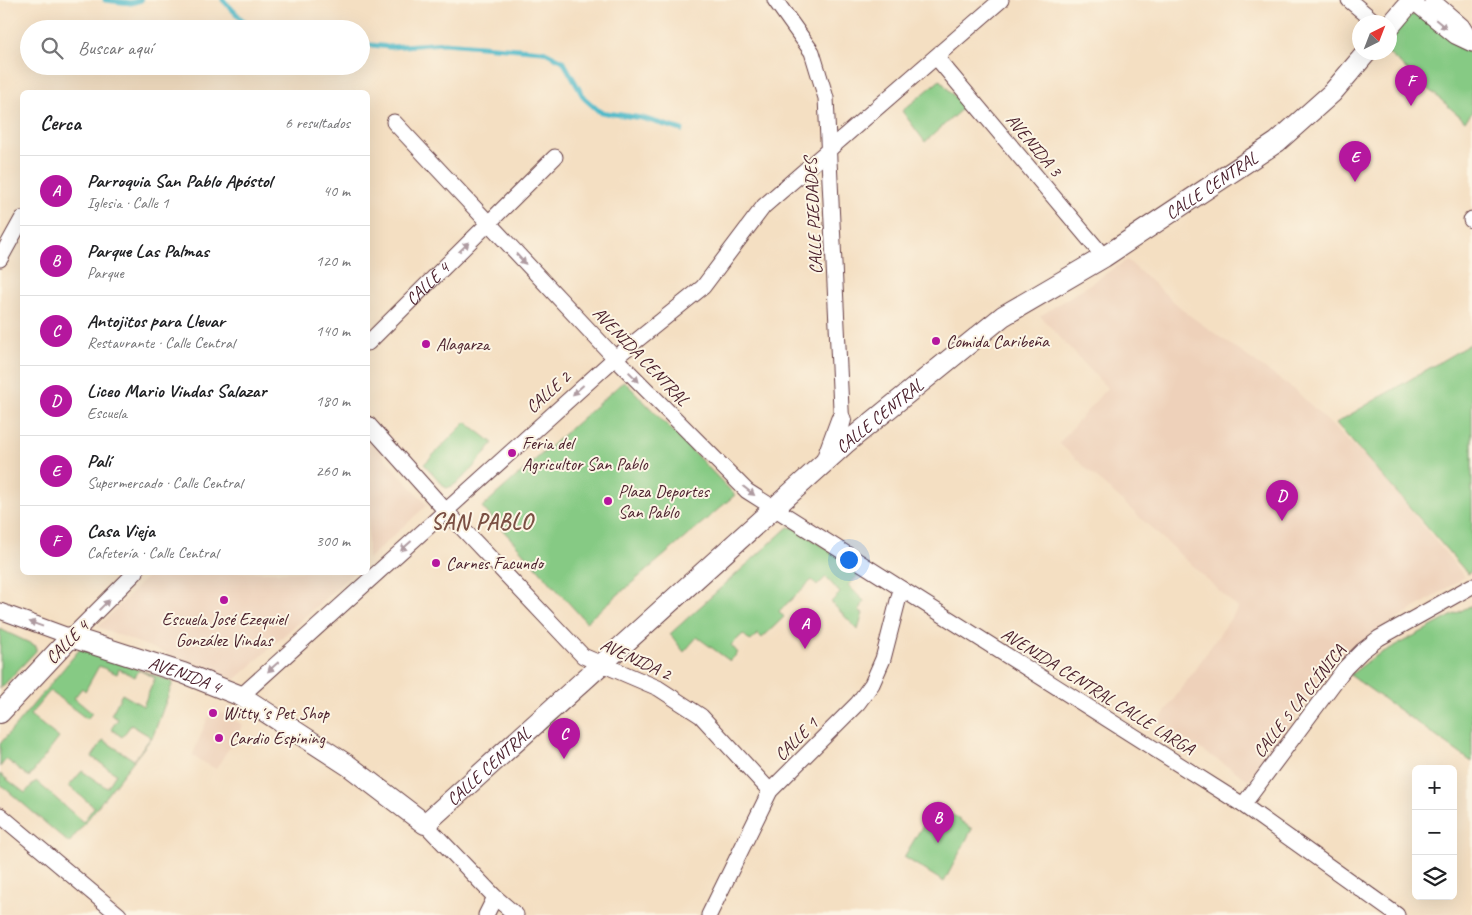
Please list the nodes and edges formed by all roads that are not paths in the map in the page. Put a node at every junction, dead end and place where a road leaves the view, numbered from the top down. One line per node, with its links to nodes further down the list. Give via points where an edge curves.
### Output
1 (774, 0): 12 (street, CALLE PIEDADES, via 812,52 826,98)
2 (1001, 0): 9 (street, CALLE 2)
3 (1349, 0): 6 (street)
4 (1412, 0): 7 (main road); 8 (street, one-way to 8, via 1455,36)
5 (1432, 0): 8 (street, via 1462,26)
6 (1367, 15)
7 (1397, 18)
8 (1472, 43)
9 (936, 57): 12 (street, CALLE 2); 16 (street, AVENIDA 3)
10 (1359, 60): 16 (main road, CALLE CENTRAL, via 1332,93 1276,142)
11 (394, 122): 15 (street, AVENIDA CENTRAL)
12 (829, 151): 19 (street, CALLE 2, via 764,206 703,287); 20 (street, CALLE PIEDADES)
13 (555, 157): 15 (street, CALLE 4)
14 (20, 223): 17 (street)
15 (488, 224): 18 (street, CALLE 4, one-way to 15); 19 (street, AVENIDA CENTRAL, one-way to 19)
16 (1104, 257): 22 (main road, CALLE CENTRAL, via 1003,316)
17 (0, 260)
18 (370, 341)
19 (615, 358): 24 (street, AVENIDA CENTRAL, one-way to 24, via 747,491); 25 (street, CALLE 2, one-way to 25)
20 (840, 420): 22 (street, CALLE PIEDADES); 23 (main road)
21 (370, 426): 25 (street, AVENIDA 2)
22 (845, 444): 23 (main road, CALLE CENTRAL)
23 (826, 461): 24 (main road, CALLE CENTRAL)
24 (773, 508): 28 (street, AVENIDA CENTRAL CALLE LARGA); 31 (main road, CALLE CENTRAL)
25 (445, 510): 31 (street, AVENIDA 2, via 583,656); 32 (street, CALLE 2, one-way to 32)
26 (133, 575): 30 (street, CALLE 4, one-way to 26)
27 (1472, 586): 35 (street, CALLE 5 LA CLÍNICA, via 1362,651 1345,668)
28 (901, 589): 34 (street, CALLE 1, via 886,650 872,684 858,704); 35 (street, AVENIDA CENTRAL CALLE LARGA)
29 (0, 611): 30 (street, AVENIDA 4, one-way to 29)
30 (72, 637): 32 (main road, AVENIDA 4); 33 (main road, CALLE 4)
31 (604, 664): 34 (street, AVENIDA 2, via 658,688 701,716); 37 (main road, CALLE CENTRAL)
32 (241, 696): 37 (main road, AVENIDA 4, via 349,766)
33 (0, 713)
34 (770, 791): 42 (street, CALLE 1)
35 (1243, 805): 43 (street, AVENIDA CENTRAL CALLE LARGA)
36 (0, 815): 39 (street)
37 (425, 824): 38 (street)
38 (495, 897): 40 (street); 41 (street)
39 (119, 915)
40 (486, 915)
41 (516, 915)
42 (709, 915)
43 (1397, 915)

